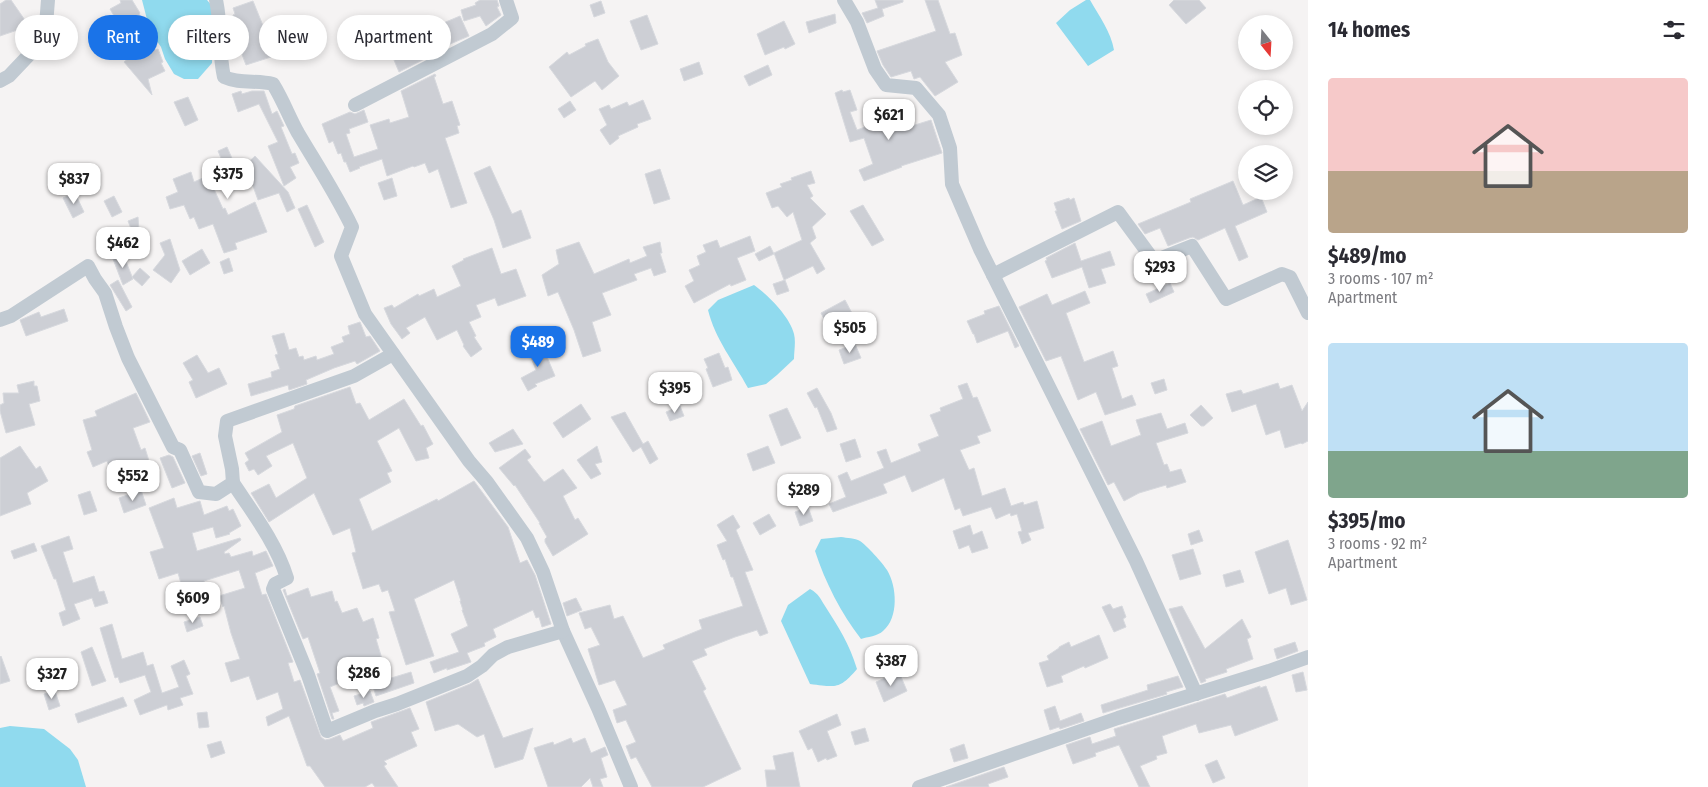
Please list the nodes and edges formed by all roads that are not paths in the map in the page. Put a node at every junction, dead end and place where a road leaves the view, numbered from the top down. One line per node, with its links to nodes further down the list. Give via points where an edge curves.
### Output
1 (48, 0): 5 (street, via 45,38 9,76)
2 (216, 0): 10 (street, via 224,77 273,84 279,93 352,227 341,256 365,314)
3 (506, 0): 6 (street, via 512,18 492,34)
4 (844, 0): 7 (street, via 858,22 875,69 886,85 916,88 939,115 950,148 952,184)
5 (0, 81)
6 (355, 105)
7 (993, 275): 8 (street, via 1118,212 1154,261 1192,246 1226,299 1282,274 1290,277); 14 (street, via 1136,561)
8 (1308, 313)
9 (0, 320): 11 (street, via 88,266 105,293 128,358 173,447 180,450 199,492 216,494)
10 (393, 354): 11 (street, via 354,376 227,421 224,436); 12 (street, via 527,538 543,572)
11 (233, 483): 12 (street, via 268,536 284,570 286,578 275,584 273,589 327,731 467,676 493,655 508,648)
12 (563, 631): 15 (street)
13 (1308, 657): 14 (street)
14 (1196, 694): 16 (street)
15 (631, 787)
16 (920, 787)

